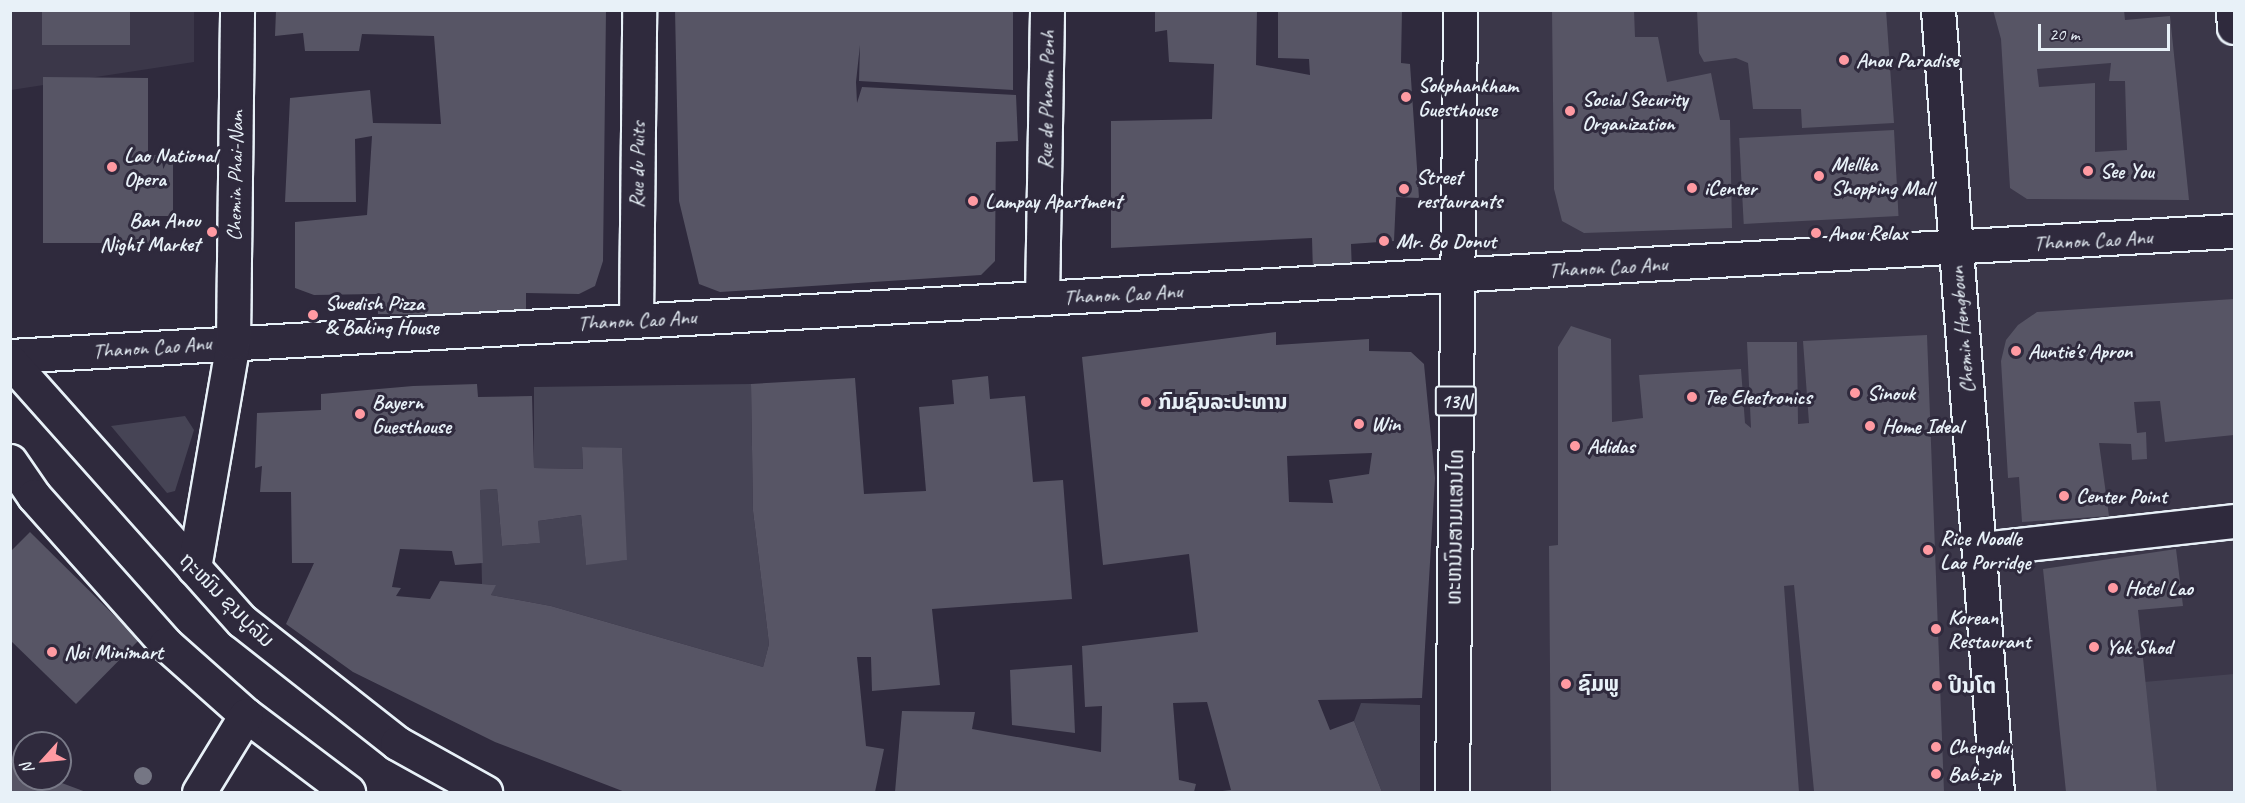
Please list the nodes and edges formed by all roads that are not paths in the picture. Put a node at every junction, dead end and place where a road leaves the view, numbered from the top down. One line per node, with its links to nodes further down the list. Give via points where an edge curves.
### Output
1 (237, 10): 13 (main road, Chemin Phai-Nam)
2 (639, 10): 12 (main road, Rue du Puits)
3 (1047, 10): 11 (main road, Rue de Phnom Penh)
4 (1460, 10): 10 (main road, ທະຫນົນສາມແສນໄທ / 13N)
5 (1938, 10): 9 (main road, Chemin Hengboun)
6 (2233, 10): 7 (main road)
7 (2235, 27)
8 (2235, 231): 9 (main road, Thanon Cao Anu)
9 (1955, 248): 10 (main road, Thanon Cao Anu); 19 (main road, Chemin Hengboun)
10 (1458, 275): 11 (main road, Thanon Cao Anu); 25 (main road, ທະຫນົນສາມແສນໄທ / 13N)
11 (1042, 298): 12 (main road, Thanon Cao Anu)
12 (636, 320): 13 (main road, Thanon Cao Anu)
13 (233, 342): 14 (main road, Thanon Cao Anu); 20 (main road, Chemin Phai-Nam)
14 (10, 356)
15 (10, 361): 20 (main road, ຖະໜົນ ຂຸນບູລົມ)
16 (10, 461): 17 (main road)
17 (22, 488): 21 (main road, via 166,644)
18 (2235, 521): 19 (main road)
19 (1981, 549): 26 (main road, Chemin Hengboun)
20 (194, 568): 24 (main road, ຖະໜົນ ຂຸນບູລົມ, via 242,621 316,684 397,743)
21 (246, 715): 22 (main road); 23 (main road)
22 (199, 792)
23 (348, 792)
24 (485, 792)
25 (1452, 792)
26 (1997, 792)

